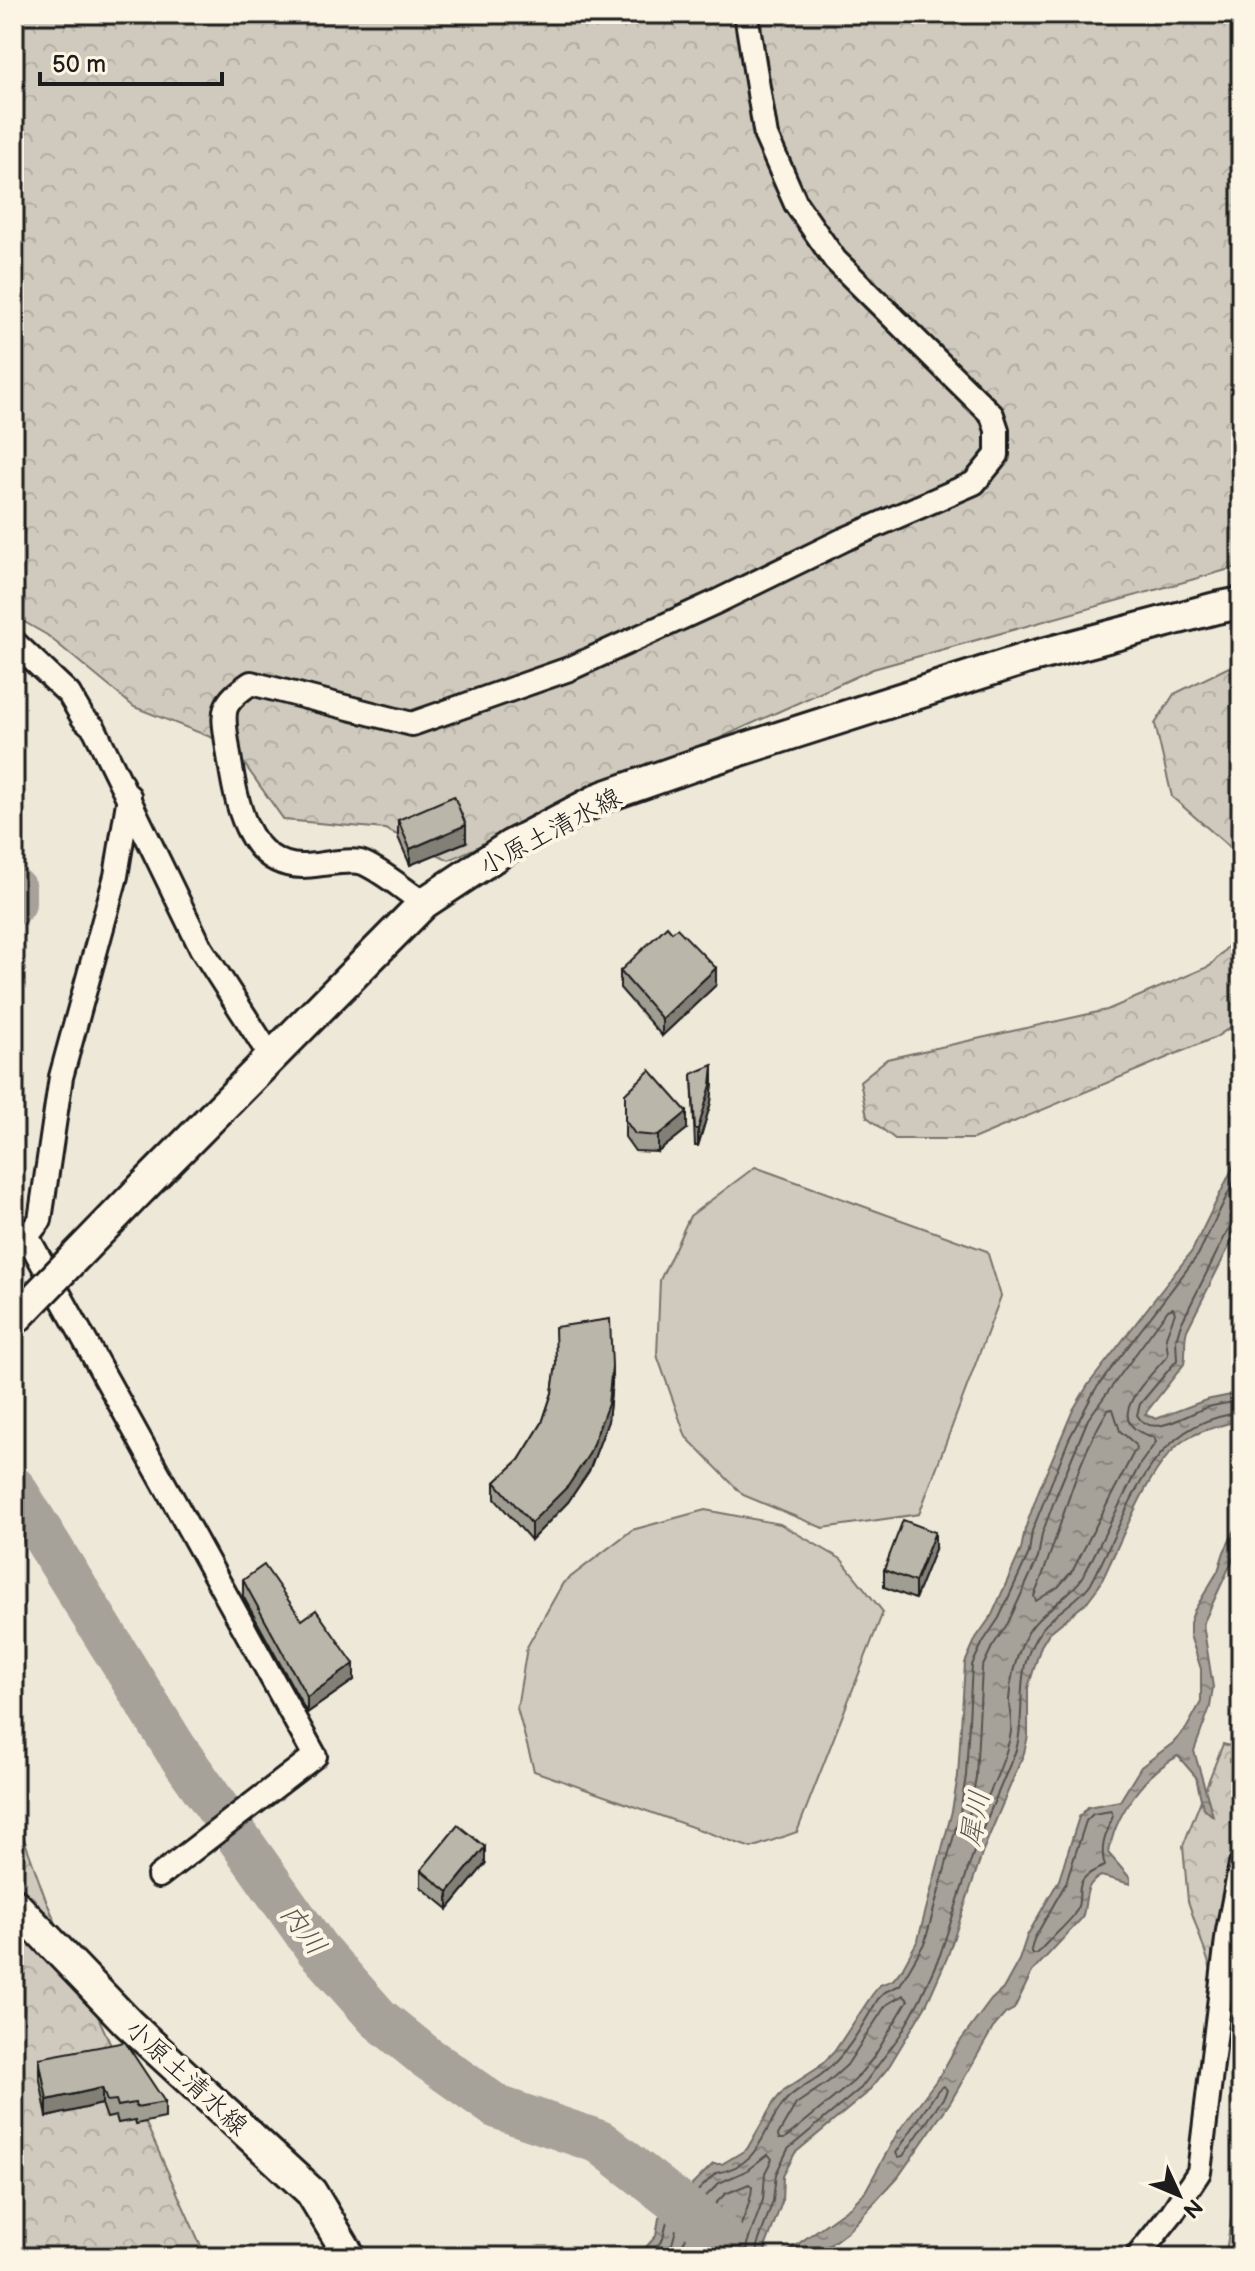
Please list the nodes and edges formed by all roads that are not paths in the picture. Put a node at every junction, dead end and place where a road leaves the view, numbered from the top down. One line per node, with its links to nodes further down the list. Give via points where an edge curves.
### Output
1 (746, 14): 5 (street, via 766,136 796,204 835,260 992,415 997,455 974,483 716,602 569,669 412,724 251,683 231,696 225,704 225,728 233,787 249,836 277,860 300,866 361,862)
2 (1241, 603): 5 (main road, 小原土清水線, via 1028,658 603,797 510,846)
3 (14, 642): 4 (street, via 69,694 94,728)
4 (129, 796): 6 (street, via 201,948); 7 (street, via 116,876 61,1077 40,1220)
5 (424, 903): 6 (main road, 小原土清水線)
6 (271, 1057): 8 (main road, 小原土清水線, bridge)
7 (20, 1242): 10 (street, via 315,1756)
8 (14, 1320)
9 (1241, 1864): 13 (street, via 1199,2172)
10 (159, 1876)
11 (14, 1904): 12 (main road, 小原土清水線, via 128,2023 311,2192)
12 (347, 2257)
13 (1137, 2257)

